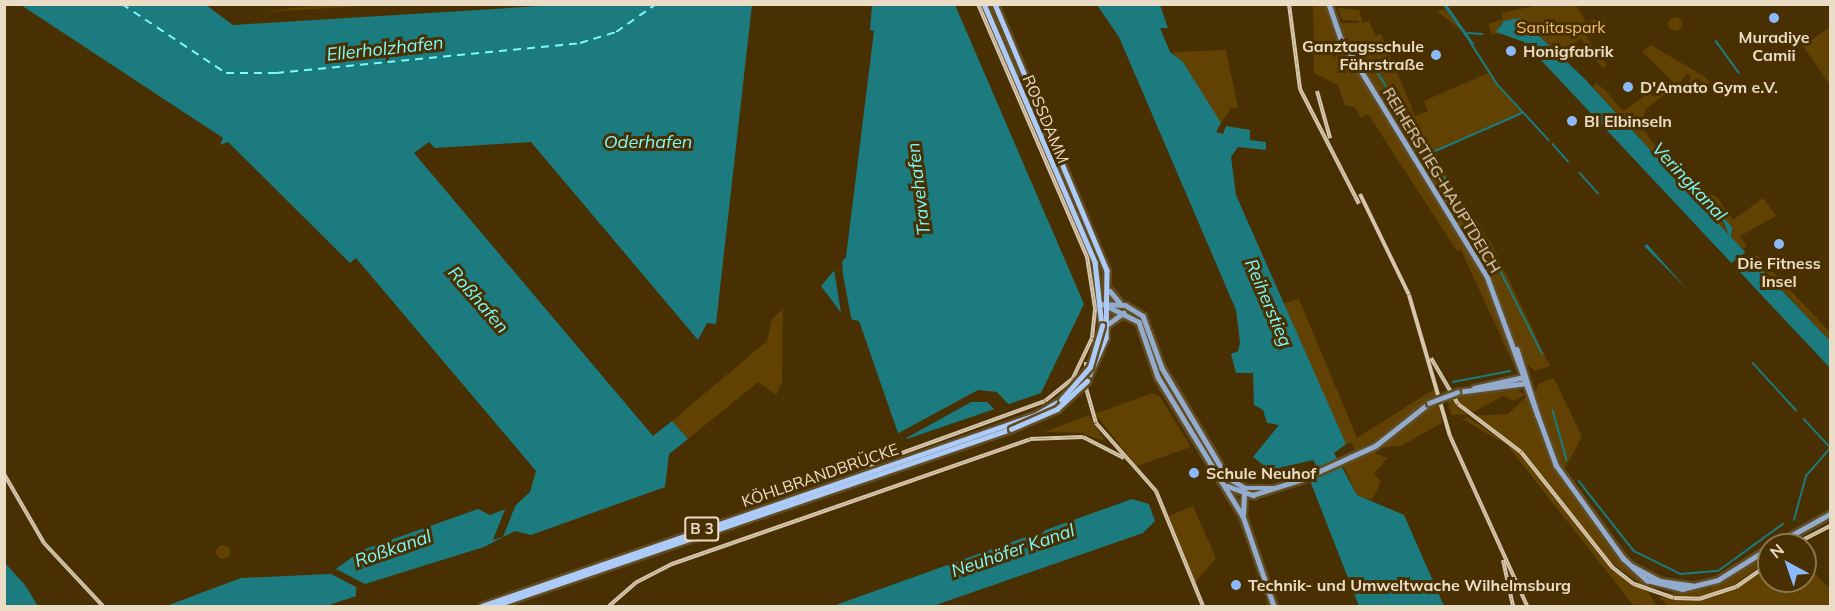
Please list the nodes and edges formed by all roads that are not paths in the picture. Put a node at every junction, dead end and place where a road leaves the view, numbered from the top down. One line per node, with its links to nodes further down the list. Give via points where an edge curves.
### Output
1 (984, 4): 5 (main road, ROSSDAMM)
2 (995, 4): 4 (main road, ROSSDAMM)
3 (1329, 4): 12 (main road, REIHERSTIEG-HAUPTDEICH, via 1341,38 1487,276)
4 (1095, 238): 6 (main road, KÖHLBRANDBRÜCKE)
5 (1087, 242): 7 (main road, KÖHLBRANDBRÜCKE)
6 (1110, 291): 8 (main road); 9 (main road, KÖHLBRANDBRÜCKE)
7 (1103, 304): 9 (main road); 26 (main road, KÖHLBRANDBRÜCKE / B 3, bridge, via 1100,340 1090,368 1072,391 1046,410)
8 (1121, 304): 9 (main road); 18 (main road, via 1138,311 1147,322 1173,388 1223,472)
9 (1110, 305): 10 (main road); 11 (main road, KÖHLBRANDBRÜCKE / B 3)
10 (1123, 313): 11 (main road); 17 (main road, via 1141,325 1158,377)
11 (1108, 324): 27 (main road, KÖHLBRANDBRÜCKE / B 3, bridge, via 1091,376 1046,416)
12 (1512, 339): 13 (main road, REIHERSTIEG-HAUPTDEICH); 15 (main road, REIHERSTIEG-HAUPTDEICH)
13 (1520, 366): 14 (main road); 15 (main road, REIHERSTIEG-HAUPTDEICH)
14 (1515, 380): 15 (main road); 16 (main road)
15 (1526, 380): 16 (main road); 25 (main road, REIHERSTIEG-HAUPTDEICH, via 1558,470 1627,562 1661,586 1701,585)
16 (1457, 392): 19 (main road, bridge, via 1429,403 1378,444)
17 (1221, 480): 20 (main road); 21 (main road)
18 (1242, 487): 19 (main road); 20 (main road)
19 (1275, 488): 20 (main road)
20 (1241, 494): 21 (main road); 23 (main road)
21 (1237, 504): 23 (main road)
22 (1830, 514): 24 (main road)
23 (1243, 516): 28 (main road)
24 (1796, 533)
25 (1757, 555)
26 (482, 606)
27 (494, 606)
28 (1274, 606)

